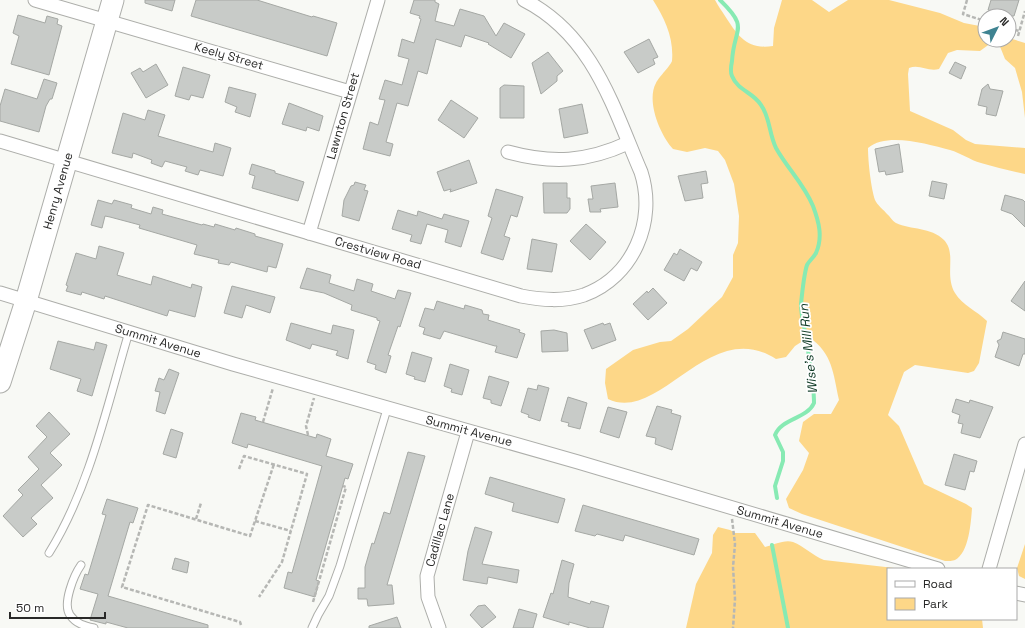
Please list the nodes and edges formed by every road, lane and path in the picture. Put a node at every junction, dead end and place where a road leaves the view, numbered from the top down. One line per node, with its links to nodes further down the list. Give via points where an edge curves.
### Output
1 (35, 0): 8 (street, Keely Street)
2 (113, 0): 8 (main road, Henry Avenue)
3 (378, 0): 11 (street, Lawnton Street)
4 (524, 0): 13 (street, Crestview Road, via 556,22 586,55 602,81)
5 (967, 0): 7 (path, via 963,14)
6 (1025, 12): 9 (path)
7 (977, 18)
8 (107, 20): 11 (street, Keely Street); 15 (main road, Henry Avenue)
9 (1019, 31): 10 (path)
10 (1018, 36)
11 (350, 92): 16 (street, Lawnton Street)
12 (0, 141): 15 (street, Crestview Road)
13 (628, 143): 14 (street, via 595,157 570,160 534,158); 16 (street, Crestview Road, via 646,190 644,226 635,250 619,272 584,295 559,300 533,298)
14 (508, 152)
15 (66, 161): 16 (street, Crestview Road); 18 (main road, Henry Avenue)
16 (309, 233)
17 (0, 293): 18 (street, Summit Avenue)
18 (26, 300): 19 (street, Summit Avenue); 20 (main road, Henry Avenue)
19 (128, 332): 23 (street, Summit Avenue); 36 (lane, via 91,458 63,529)
20 (0, 382)
21 (274, 386): 24 (path)
22 (314, 398): 26 (path, via 306,426)
23 (387, 409): 25 (street, Summit Avenue); 44 (lane, via 340,566 329,596)
24 (263, 422)
25 (468, 432): 32 (street, Summit Avenue); 45 (street, Cadillac Lane, via 427,576 428,598)
26 (308, 435)
27 (1025, 444): 39 (street)
28 (274, 464): 29 (path, via 244,456); 34 (path); 35 (path, via 307,474)
29 (238, 469)
30 (343, 486): 41 (path, via 346,487)
31 (201, 503): 33 (path)
32 (734, 508): 38 (street, Summit Avenue); 46 (path)
33 (196, 519): 34 (path, via 250,536); 42 (path, via 148,505 122,587 240,622)
34 (255, 521): 35 (path)
35 (291, 531): 40 (path, via 282,562)
36 (49, 553)
37 (81, 565): 43 (lane, via 75,574 67,608 74,620)
38 (935, 568)
39 (989, 568)
40 (260, 597)
41 (313, 605)
42 (241, 625)
43 (94, 628)
44 (312, 628)
45 (439, 628)
46 (733, 628)

